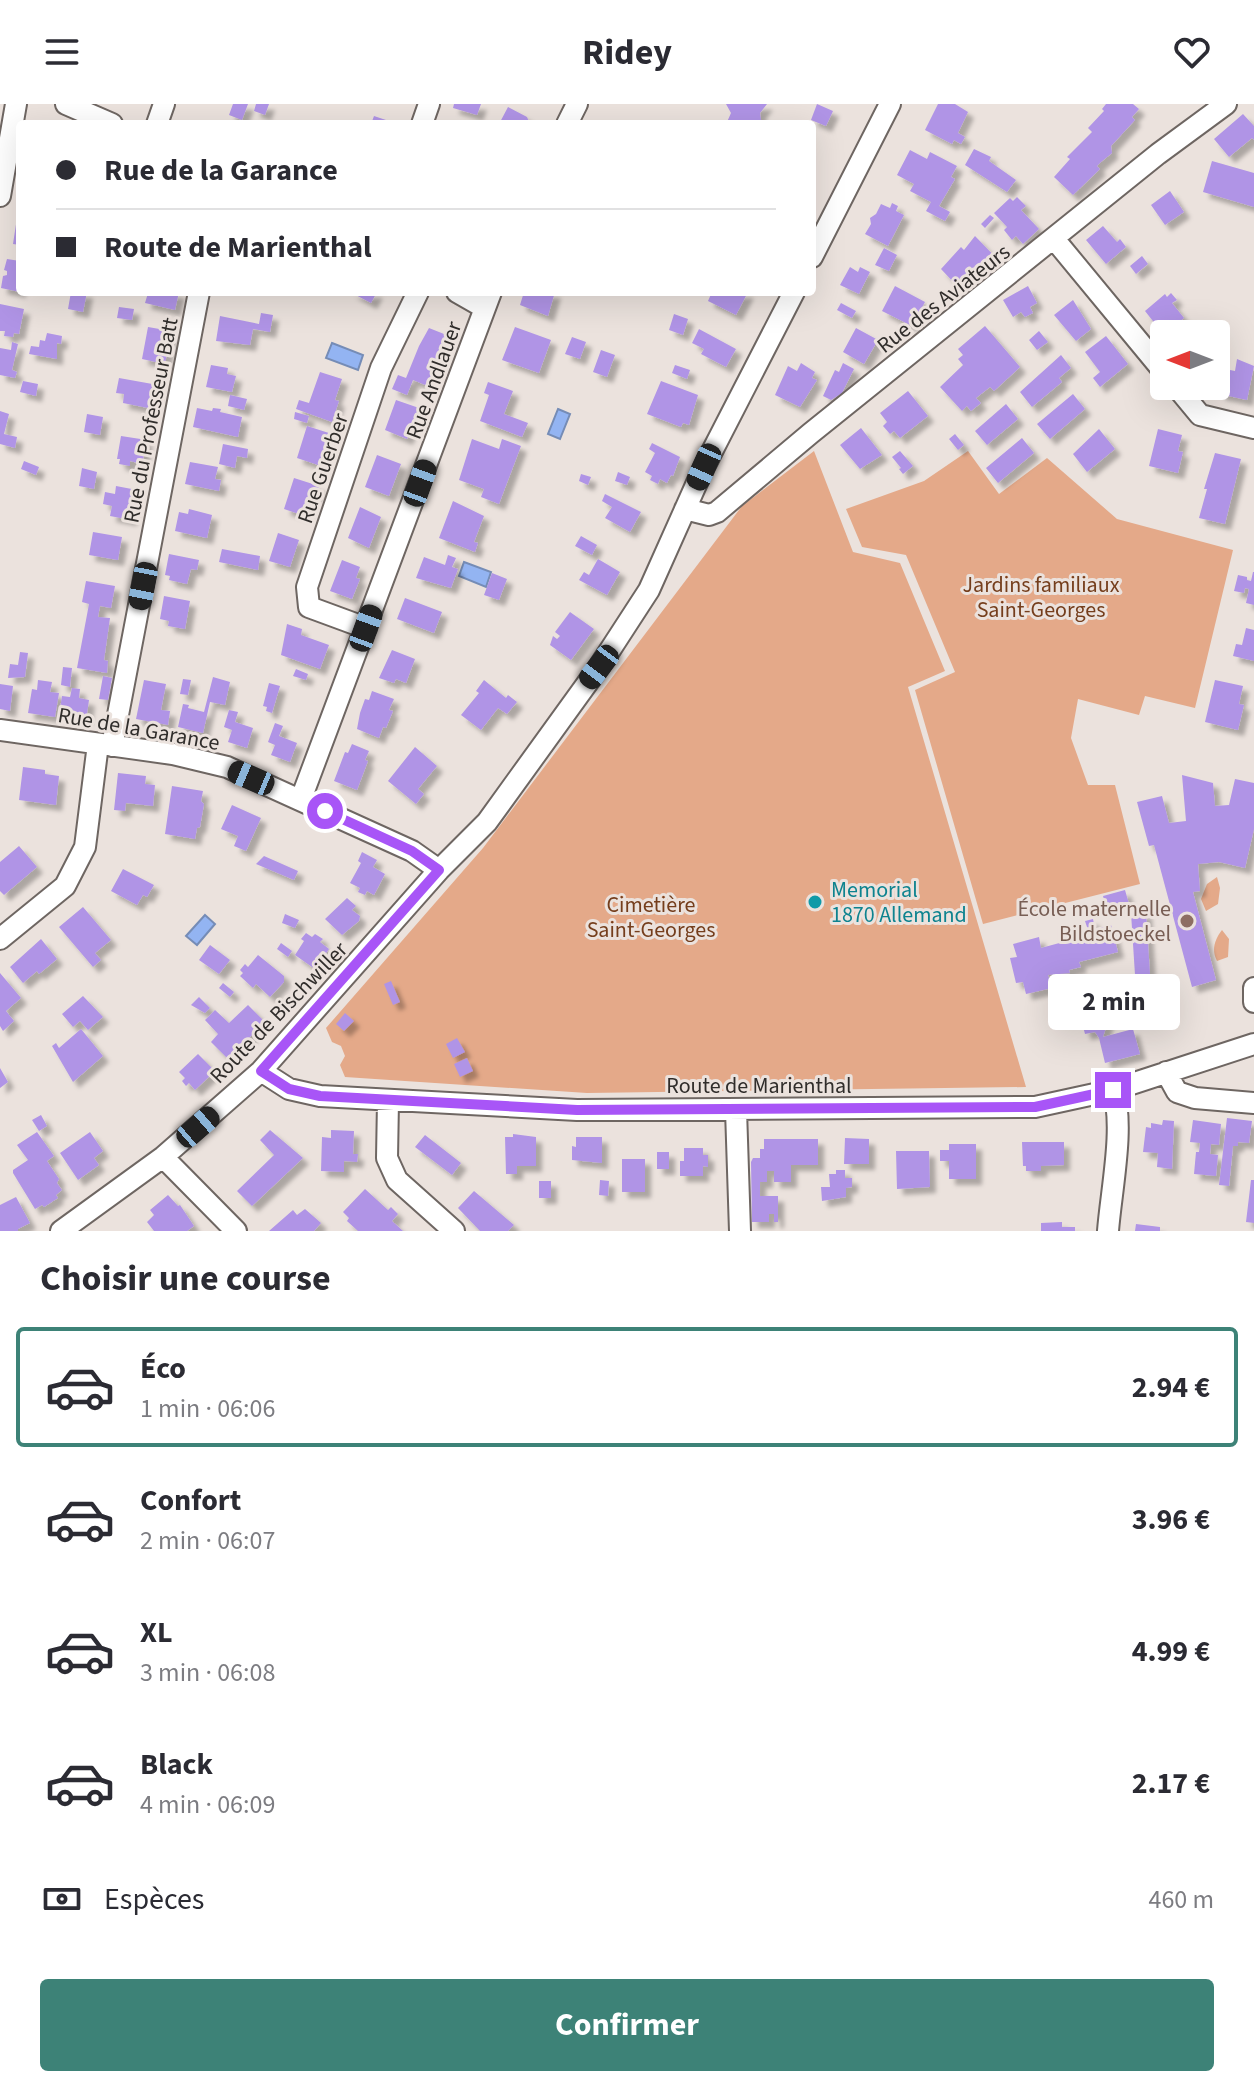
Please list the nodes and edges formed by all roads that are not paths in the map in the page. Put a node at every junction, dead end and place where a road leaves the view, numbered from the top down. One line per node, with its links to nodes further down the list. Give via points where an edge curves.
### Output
1 (16, 104): 6 (street)
2 (66, 104): 5 (street)
3 (890, 104): 8 (street)
4 (1226, 104): 7 (street, Rue des Aviateurs)
5 (103, 120)
6 (0, 196)
7 (1055, 240): 13 (street); 16 (street, Rue des Aviateurs, via 725,507 709,515)
8 (816, 249)
9 (198, 296): 19 (street, Rue du Professeur Batt)
10 (416, 296): 17 (street, Rue Guerber, via 381,368 307,587 309,607)
11 (792, 296): 16 (street, Route de Bischwiller)
12 (488, 300): 17 (street, Rue Andlauer)
13 (1150, 355)
14 (1188, 400): 15 (street, via 1200,415)
15 (1254, 428)
16 (685, 509): 21 (street, Route de Bischwiller, via 656,577 626,627 539,748 471,824)
17 (366, 628): 20 (street, Rue Andlauer)
18 (0, 730): 19 (street, Rue de la Garance)
19 (105, 745): 20 (street, Rue de la Garance, via 227,767); 22 (street, Rue du Professeur Batt, via 85,847 65,886)
20 (301, 799): 21 (street, Rue de la Garance, via 412,851)
21 (439, 870): 26 (street, Route de Bischwiller)
22 (0, 939)
23 (1254, 988): 24 (street)
24 (1254, 1002)
25 (1254, 1044): 27 (street, Route de Marienthal)
26 (261, 1071): 29 (street, Route de Marienthal, via 289,1089); 32 (street, Route de Bischwiller)
27 (1166, 1072): 28 (street, Route de Marienthal); 30 (street, via 1177,1092)
28 (1113, 1090): 31 (street, Route de Marienthal, via 1035,1107); 37 (street, via 1118,1124)
29 (388, 1101): 31 (street, Route de Marienthal, via 577,1110); 35 (street, via 387,1158 397,1180)
30 (1254, 1103)
31 (736, 1110): 36 (street)
32 (163, 1157): 33 (street, Route de Bischwiller); 34 (street)
33 (61, 1231)
34 (236, 1231)
35 (454, 1231)
36 (740, 1231)
37 (1108, 1231)

